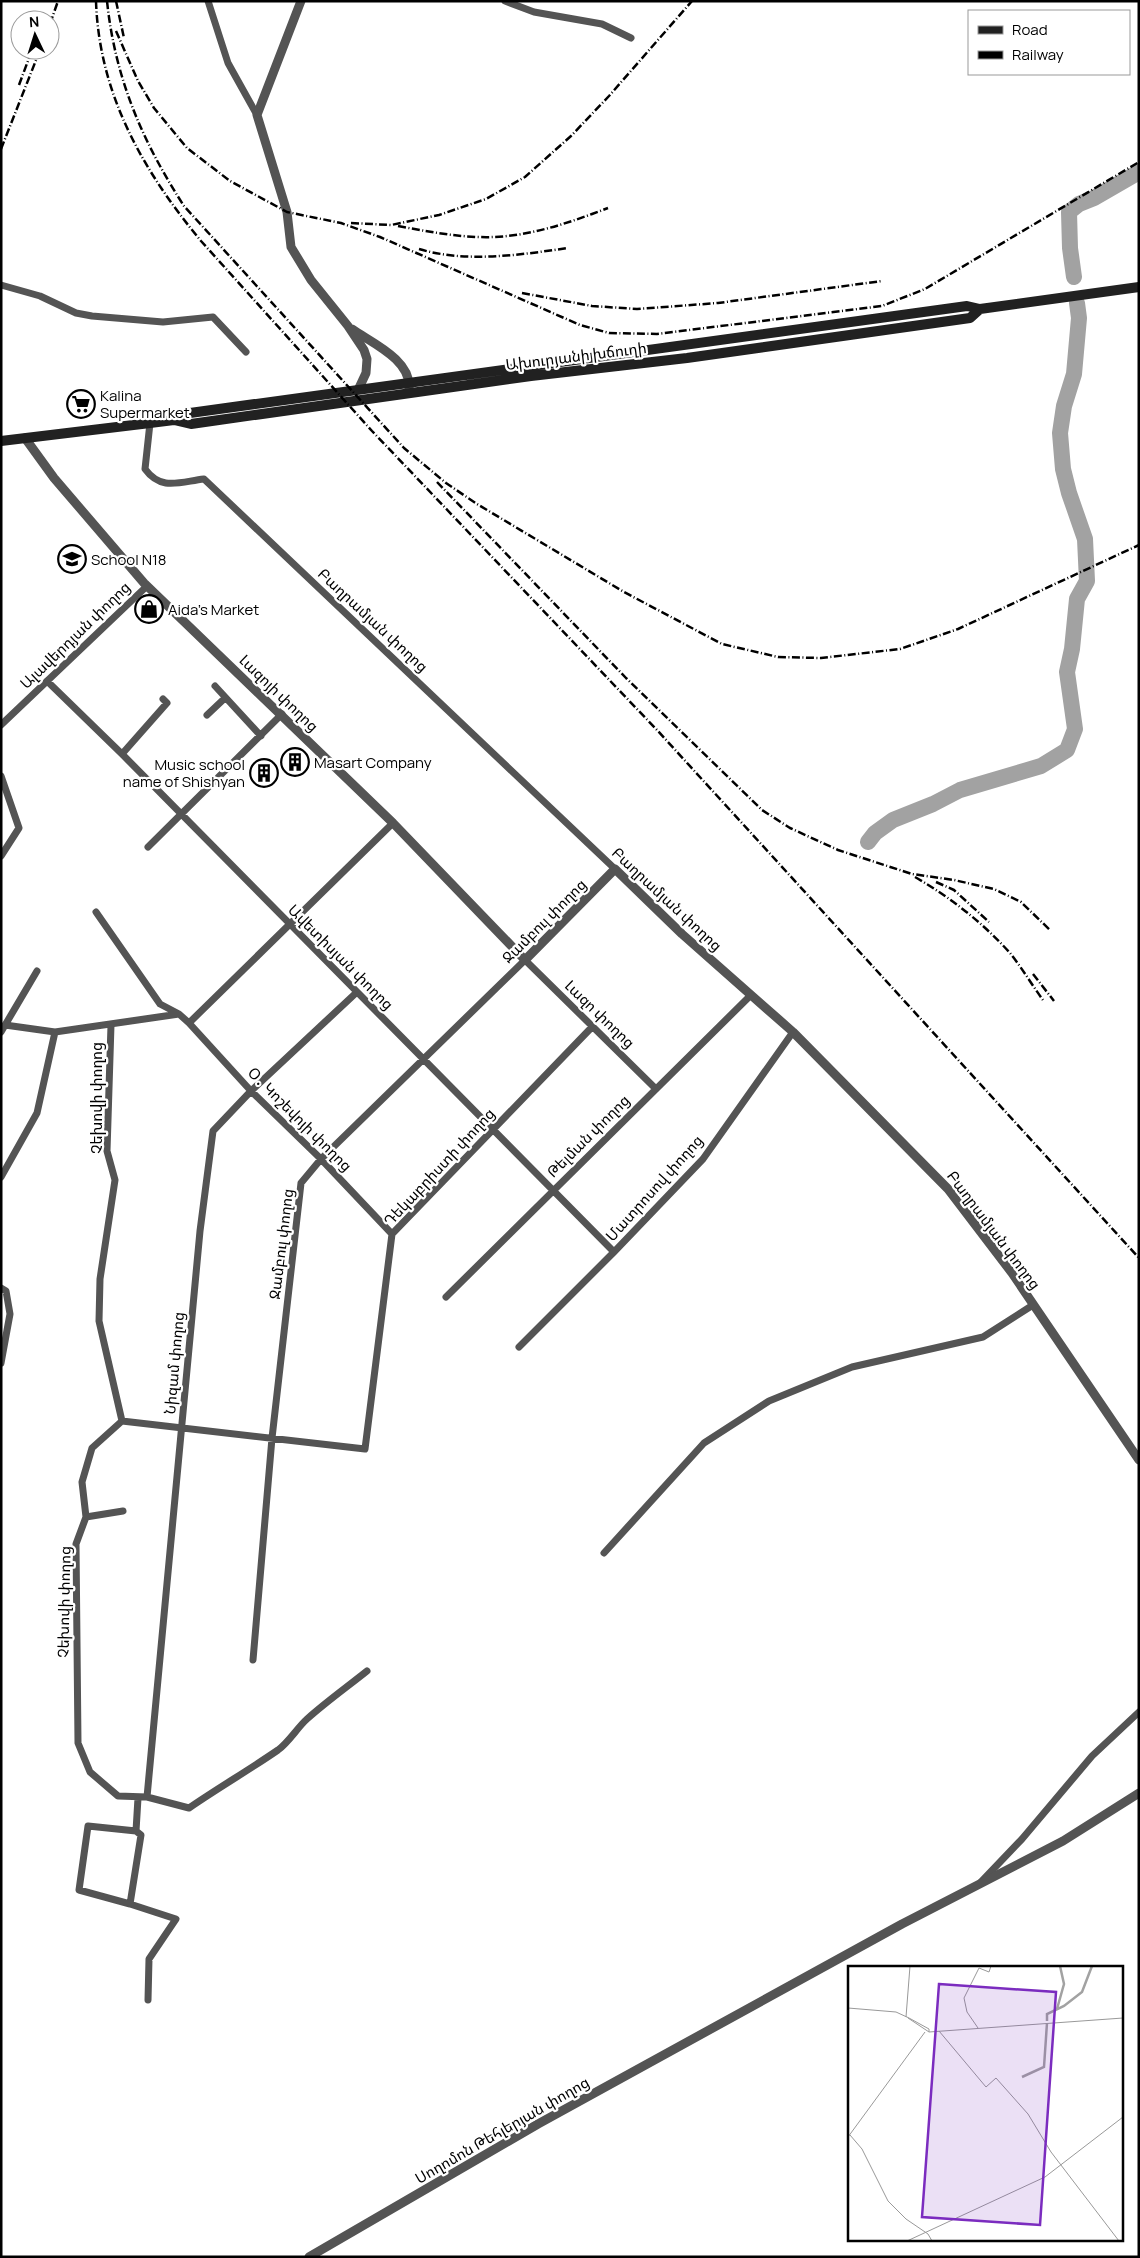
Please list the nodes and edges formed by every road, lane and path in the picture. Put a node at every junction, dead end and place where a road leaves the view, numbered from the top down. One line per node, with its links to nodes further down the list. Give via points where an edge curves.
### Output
1 (208, 1): 5 (street, via 228,63)
2 (301, 1): 5 (street)
3 (504, 1): 4 (street, via 534,12 602,24)
4 (631, 38)
5 (257, 115): 9 (street, via 287,212 291,247 311,280)
6 (1, 285): 10 (street, via 92,316 163,322 213,317)
7 (1139, 288): 8 (main road, Ախուրյանի խճուղի)
8 (980, 310): 11 (main road, Ախուրյանի խճուղի, via 967,306 660,350); 13 (main road, Ախուրյանի խճուղի, via 970,318)
9 (348, 326): 11 (street, via 399,362); 12 (street, via 367,359 366,373)
10 (246, 352)
11 (410, 381): 12 (main road, Ախուրյանի խճուղի); 13 (street)
12 (359, 388): 14 (main road, Ախուրյանի խճուղի, via 190,413)
13 (408, 393): 14 (main road, Ախուրյանի խճուղի, via 191,424)
14 (174, 420): 15 (main road, Ախուրյանի խճուղի)
15 (150, 423): 16 (main road, Ախուրյանի խճուղի); 33 (street, Բաղրամյան փողոց, via 145,469 152,478 162,484 204,479)
16 (25, 438): 17 (main road, Ախուրյանի խճուղի); 18 (street, Լազոյի փողոց, via 54,478)
17 (1, 441)
18 (147, 586): 19 (street, Ալավերդյան փողոց); 23 (street, Լազոյի փողոց)
19 (47, 681): 25 (street, Ալավերդյան փողոց); 27 (street, Ավետիսյան փողոց)
20 (215, 686): 21 (street)
21 (225, 698): 24 (street); 26 (street)
22 (163, 699): 27 (street, via 167,703)
23 (282, 714): 26 (street); 30 (street, Լազոյի փողոց)
24 (207, 715)
25 (1, 725)
26 (261, 736): 29 (street)
27 (122, 754): 29 (street, Ավետիսյան փողոց)
28 (1, 776): 32 (street, via 19,828)
29 (182, 816): 31 (street); 35 (street, Ավետիսյան փողոց)
30 (393, 823): 35 (street); 36 (street, Լազոյի փողոց)
31 (148, 847)
32 (1, 856)
33 (615, 869): 36 (street, Ջամբուլ փողոց); 39 (street, Բաղրամյան փողոց)
34 (96, 912): 40 (street, via 160,1004)
35 (289, 924): 38 (street, Ավետիսյան փողոց); 41 (street)
36 (525, 960): 43 (street, Լազո փողոց); 47 (street, Ջամբուլ փողոց)
37 (37, 971): 44 (street)
38 (357, 992): 47 (street, Ավետիսյան փողոց); 49 (street, Նիզամ փողոց)
39 (751, 995): 46 (street, Բաղրամյան փողոց); 48 (street, Թելման փողոց)
40 (179, 1014): 41 (street, Օ․ Կոշեվոյի փողոց); 42 (street)
41 (189, 1023): 49 (street, Օ․ Կոշեվոյի փողոց)
42 (111, 1025): 45 (street); 61 (street, Չեխովի փողոց, via 107,1151 115,1180 100,1279 99,1321)
43 (592, 1027): 48 (street, Լազո փողոց); 50 (street, Դեկաբրիստի փողոց)
44 (3, 1029): 45 (street)
45 (55, 1032): 52 (street, via 37,1113)
46 (793, 1032): 55 (street, Մատրոսով փողոց, via 702,1159); 58 (street, Բաղրամյան փողոց, via 948,1189)
47 (422, 1058): 50 (street, Ավետիսյան փողոց); 51 (street, Ջամբուլ փողոց)
48 (656, 1088): 53 (street, Թելման փողոց)
49 (251, 1091): 51 (street, Օ․ Կոշեվոյի փողոց); 62 (street, Նիզամ փողոց, via 213,1131 200,1231)
50 (493, 1130): 53 (street, Ավետիսյան փողոց); 54 (street, Դեկաբրիստի փողոց)
51 (320, 1159): 54 (street, Օ․ Կոշեվոյի փողոց); 63 (street, Ջամբուլ փողոց, via 301,1183)
52 (1, 1177)
53 (553, 1191): 55 (street, Ավետիսյան փողոց); 57 (street, Թելման փողոց)
54 (392, 1234): 63 (street, Դեկաբրիստի փողոց, via 365,1449)
55 (614, 1252): 59 (street, Մատրոսով փողոց)
56 (4, 1289): 60 (street, via 10,1314)
57 (446, 1297)
58 (1034, 1305): 64 (street, Բաղրամյան փողոց); 67 (street, via 983,1337 852,1367 770,1401 704,1442)
59 (519, 1347)
60 (1, 1363)
61 (122, 1421): 62 (street); 66 (street, Չեխովի փողոց, via 92,1448 82,1482)
62 (182, 1428): 63 (street); 72 (street, Նիզամ փողոց)
63 (272, 1438): 68 (street, Ջամբուլ փողոց)
64 (1139, 1460)
65 (123, 1511): 66 (street)
66 (86, 1517): 73 (street, Չեխովի փողոց, via 76,1544 78,1743 90,1772 118,1796)
67 (604, 1553)
68 (253, 1660)
69 (366, 1671): 72 (street, via 256,1767 234,1777 189,1808)
70 (1139, 1712): 75 (street, via 1092,1756 1022,1839)
71 (1139, 1793): 75 (street, Սողոմոն Թեհլերյան փողոց, via 1063,1842)
72 (147, 1797): 73 (street, Չեխովի փողոց)
73 (138, 1798): 74 (street)
74 (136, 1831): 76 (street, via 141,1835); 76 (street, via 88,1826 79,1890)
75 (976, 1887): 78 (street, Սողոմոն Թեհլերյան փողոց, via 902,1924 538,2124)
76 (130, 1904): 77 (street, via 176,1919 149,1959)
77 (148, 2000)
78 (309, 2257)

